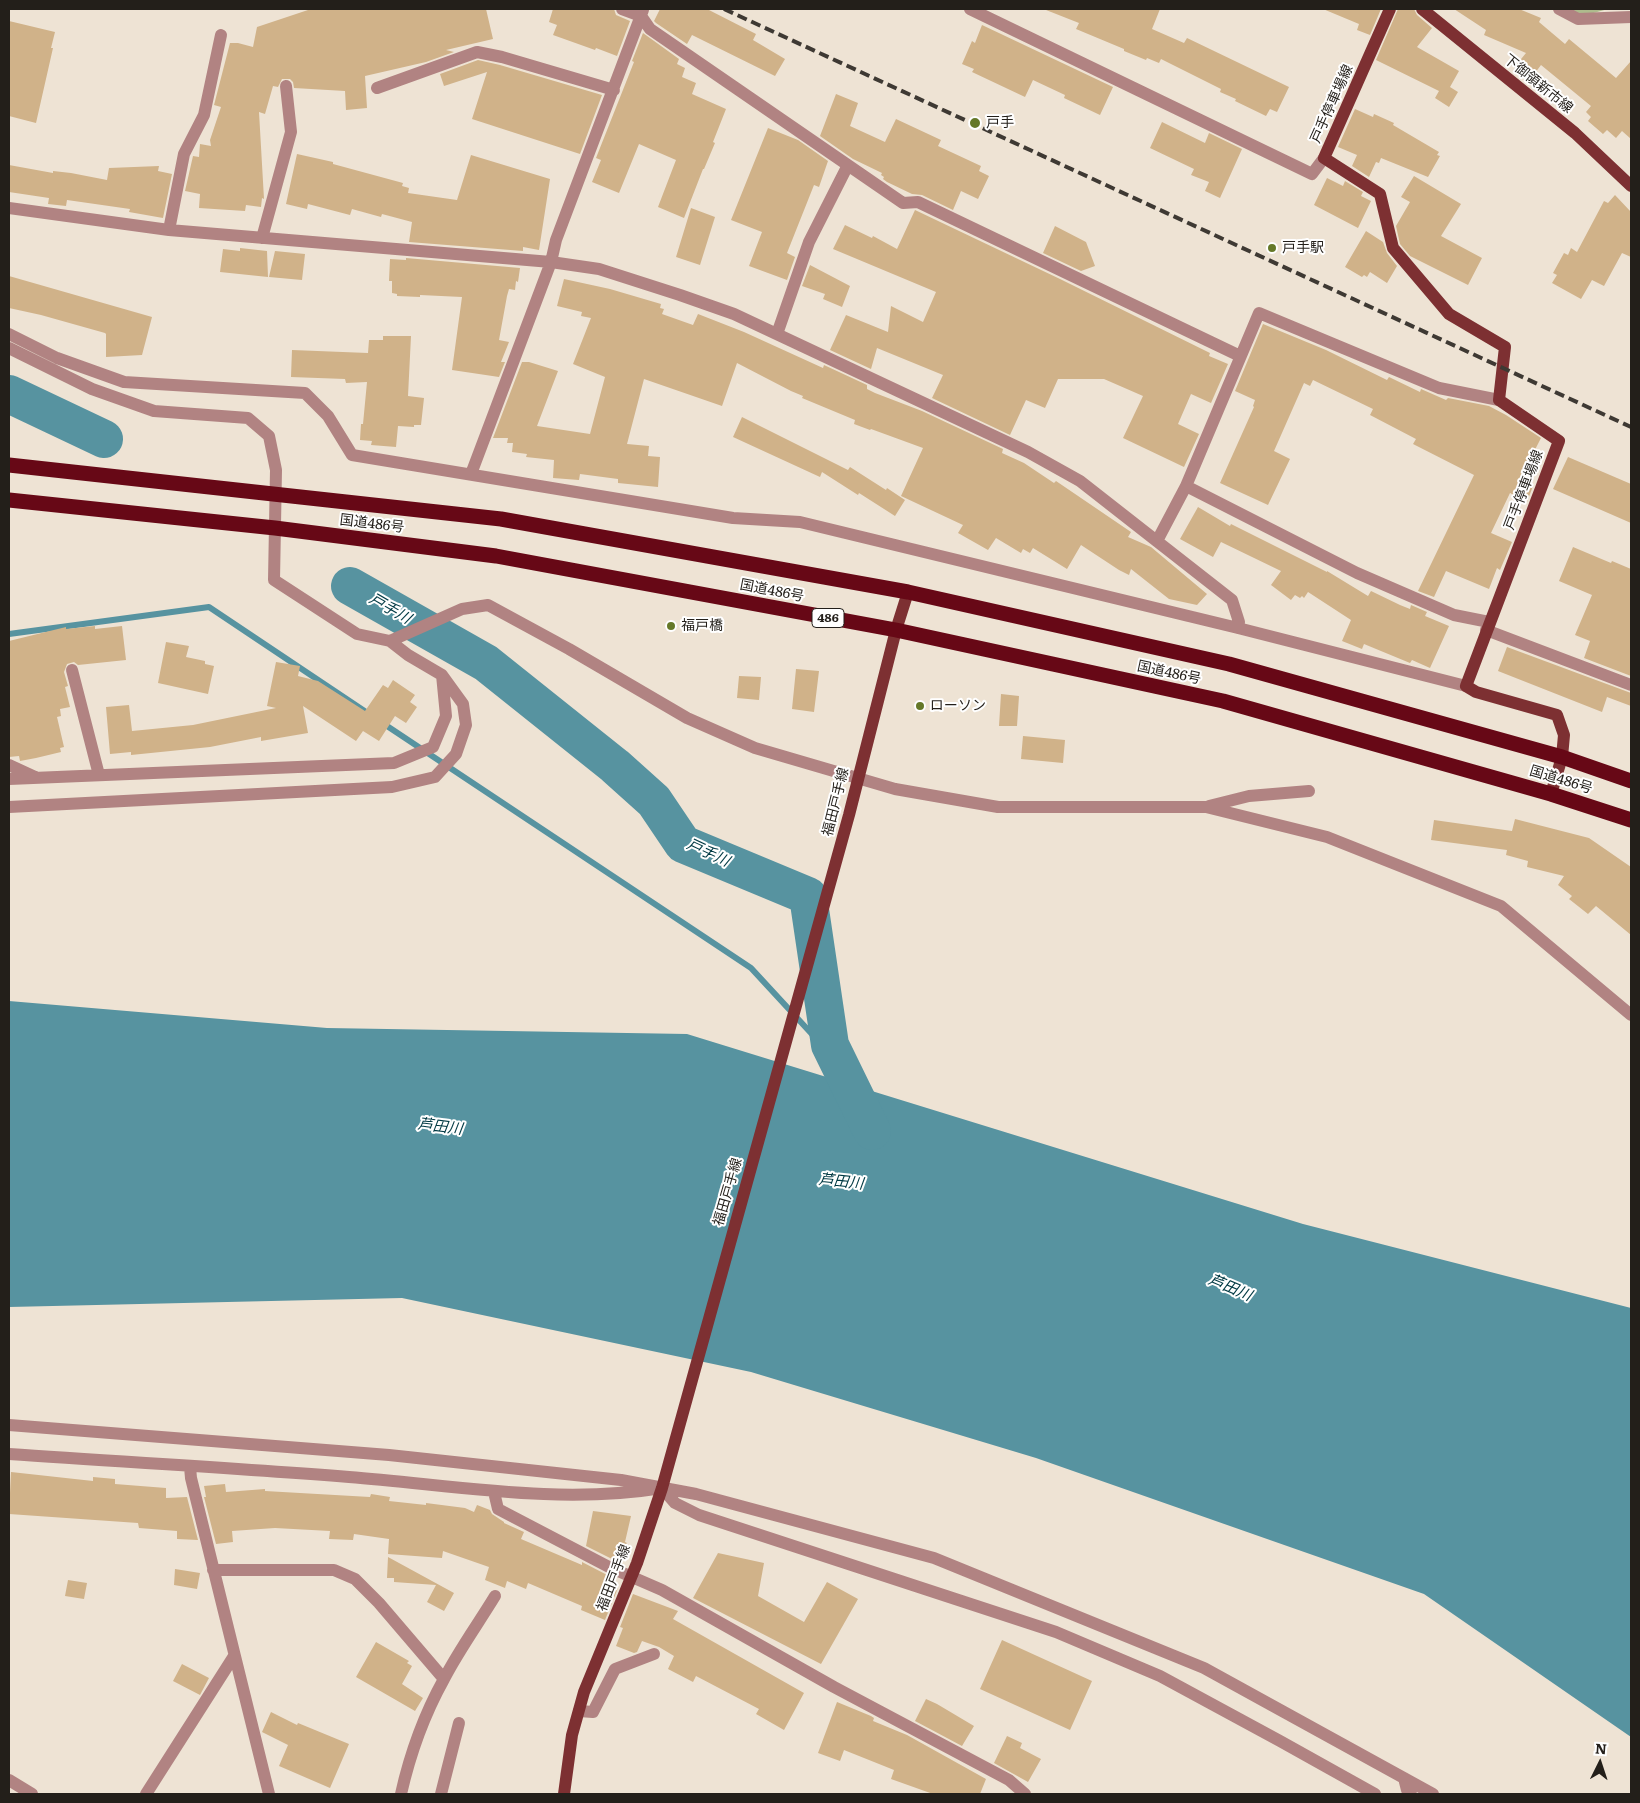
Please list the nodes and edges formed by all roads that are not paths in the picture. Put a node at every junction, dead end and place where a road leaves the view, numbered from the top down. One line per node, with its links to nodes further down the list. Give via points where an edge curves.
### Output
1 (622, 9): 6 (street)
2 (970, 9): 12 (street, via 1312,174)
3 (1390, 9): 12 (main road, 戸手停車場線)
4 (1422, 9): 14 (main road, 下御領新市線, via 1575,133)
5 (1559, 9): 7 (street, via 1578,19)
6 (642, 13): 11 (street); 13 (street, via 650,29)
7 (1631, 17)
8 (221, 36): 16 (street, via 204,116 184,154)
9 (286, 86): 17 (street, via 291,132)
10 (377, 88): 11 (street, via 477,52)
11 (614, 90): 18 (street, via 556,240)
12 (1324, 158): 23 (main road, 戸手停車場線, via 1380,194 1393,248 1449,314 1505,347)
13 (848, 165): 20 (street, via 809,242); 22 (street, via 903,203 918,202)
14 (1631, 186)
15 (9, 208): 16 (street)
16 (169, 230): 17 (street)
17 (262, 238): 18 (street)
18 (551, 262): 20 (street, via 599,270 680,295 734,314); 25 (street)
19 (9, 334): 25 (street, via 57,358 124,382 305,393 328,416 352,455)
20 (777, 334): 30 (street, via 1028,452 1080,481)
21 (9, 348): 27 (street, via 92,389 154,411 248,418 269,436 276,470)
22 (1240, 356): 23 (street, via 1259,313 1439,388); 26 (street)
23 (1500, 400): 32 (main road, 戸手停車場線, via 1559,441)
24 (9, 465): 27 (highway, 国道486号)
25 (471, 474): 33 (street, via 733,518 800,522)
26 (1186, 486): 30 (street); 32 (street, via 1357,573 1454,615)
27 (275, 494): 29 (street); 31 (highway, 国道486号, via 501,519)
28 (9, 500): 29 (highway, 国道486号 / 486)
29 (275, 528): 34 (highway, 国道486号 / 486, via 496,556); 35 (street, via 274,580 357,634)
30 (1158, 542): 33 (street, via 1232,600)
31 (908, 592): 34 (main road, 福田戸手線); 40 (highway, 国道486号, via 1229,664)
32 (1488, 626): 38 (street); 39 (main road, 戸手停車場線)
33 (1238, 628): 39 (street)
34 (896, 630): 44 (main road, 福田戸手線); 48 (highway, 国道486号 / 486, via 1223,701)
35 (390, 641): 37 (street); 44 (street, via 462,609 488,605 687,718 754,748)
36 (72, 670): 42 (street)
37 (442, 675): 42 (street, via 446,716 433,747 394,763); 49 (street, via 463,704 466,725 456,754 435,776 392,787)
38 (1631, 685)
39 (1466, 686): 40 (main road, via 1476,692 1557,715 1564,735)
40 (1562, 757): 46 (highway, 国道486号); 48 (main road)
41 (9, 765): 43 (street)
42 (99, 775): 43 (street)
43 (37, 778): 45 (street)
44 (858, 778): 50 (street, via 998,807); 56 (main road, 福田戸手線)
45 (9, 779)
46 (1631, 781)
47 (1309, 791): 50 (street, via 1249,796)
48 (1551, 794): 51 (highway, 国道486号 / 486)
49 (9, 807)
50 (1206, 807): 52 (street, via 1327,837 1501,906)
51 (1631, 820)
52 (1631, 1015)
53 (9, 1425): 56 (street, via 389,1454)
54 (9, 1454): 55 (street)
55 (190, 1467): 57 (street, via 350,1477); 58 (street)
56 (663, 1482): 57 (street, via 627,1493); 59 (main road, 福田戸手線); 66 (street, via 696,1494 934,1558 1204,1668); 75 (street, via 675,1503 699,1515 1056,1632 1160,1676)
57 (494, 1492): 59 (street, via 498,1509)
58 (212, 1570): 62 (street); 63 (street, via 334,1570 355,1579)
59 (632, 1577): 64 (main road, 福田戸手線); 74 (street, via 662,1590 1009,1780)
60 (495, 1596): 63 (street)
61 (654, 1654): 64 (street, via 615,1669 593,1712)
62 (234, 1656): 69 (street); 70 (street)
63 (444, 1679): 71 (street, via 418,1733)
64 (579, 1711): 73 (main road, 福田戸手線, via 572,1734)
65 (459, 1723): 72 (street)
66 (1404, 1778): 76 (street); 77 (street)
67 (9, 1780): 68 (street)
68 (32, 1794)
69 (146, 1794)
70 (269, 1794)
71 (400, 1794)
72 (441, 1794)
73 (564, 1794)
74 (1025, 1794)
75 (1375, 1794)
76 (1411, 1794)
77 (1433, 1794)

